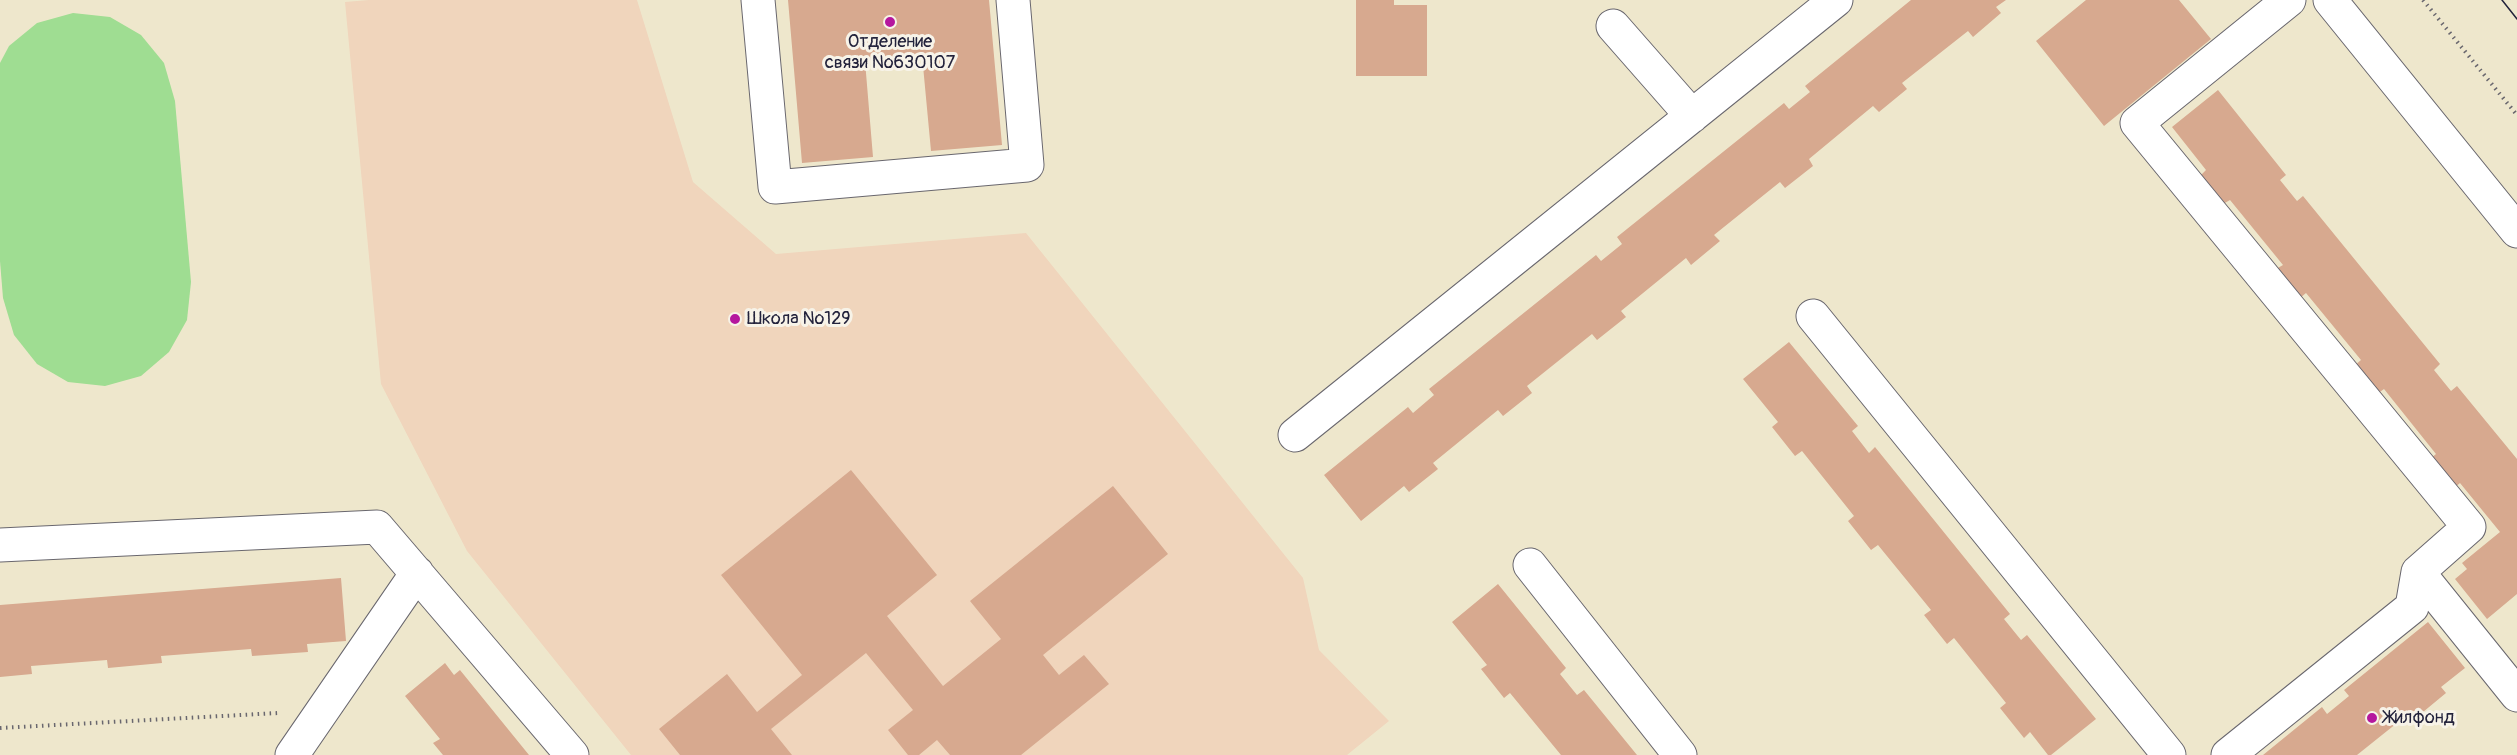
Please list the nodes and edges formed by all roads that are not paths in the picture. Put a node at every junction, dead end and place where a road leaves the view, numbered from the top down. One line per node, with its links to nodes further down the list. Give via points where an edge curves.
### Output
1 (758, 0): 2 (street, via 775,187 1027,165)
2 (1013, 0)
3 (1836, 0): 7 (street)
4 (2289, 0): 13 (street, via 2137,123 2469,527)
5 (2330, 0): 8 (street)
6 (1613, 26): 7 (street)
7 (1692, 116): 10 (street)
8 (2517, 231)
9 (1813, 316): 19 (street)
10 (1295, 435)
11 (0, 545): 14 (street, via 376,527)
12 (1530, 565): 18 (street)
13 (2418, 572): 15 (street); 20 (street, via 2412,607)
14 (417, 573): 16 (street); 17 (street)
15 (2517, 695)
16 (292, 755)
17 (572, 755)
18 (1680, 755)
19 (2169, 755)
20 (2228, 755)

